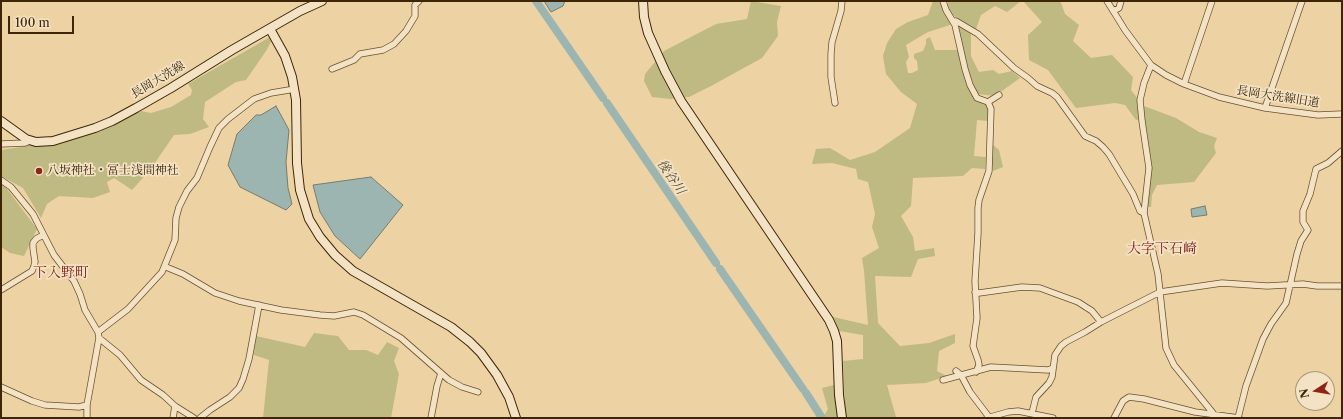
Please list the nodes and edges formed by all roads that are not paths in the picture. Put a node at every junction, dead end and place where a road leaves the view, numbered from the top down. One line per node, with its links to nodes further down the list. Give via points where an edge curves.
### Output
1 (322, 1): 12 (street, 長岡大洗線)
2 (418, 1): 14 (street, via 415,16 394,44 383,50 360,54 354,60)
3 (643, 1): 57 (street, via 648,33 681,101 829,320 837,341)
4 (842, 1): 19 (street, via 831,54)
5 (943, 1): 11 (street)
6 (1107, 1): 10 (street, 長岡大洗線旧道)
7 (1121, 1): 10 (street, via 1119,8)
8 (1212, 1): 15 (street)
9 (1302, 1): 20 (street)
10 (1113, 11): 13 (street, 長岡大洗線旧道)
11 (953, 21): 18 (street, via 970,85 977,98); 27 (street, via 978,34 1014,68 1037,86 1057,97 1085,136 1104,147 1133,194 1140,211)
12 (270, 29): 16 (street, via 288,65); 23 (street, 長岡大洗線, via 112,121 54,141)
13 (1151, 65): 15 (street, 長岡大洗線旧道); 27 (street, via 1140,100 1149,168)
14 (332, 69)
15 (1184, 84): 20 (street, 長岡大洗線旧道, via 1219,97)
16 (295, 89): 29 (street, via 254,99 220,128 197,178 181,203 176,218 175,240); 56 (street, via 300,190 309,219 320,237 334,255 353,271 452,327 470,342 497,375 509,397)
17 (999, 94): 18 (street)
18 (988, 102): 33 (street, via 990,166 978,208)
19 (835, 103)
20 (1265, 108): 21 (street, 長岡大洗線旧道, via 1318,115)
21 (1342, 114)
22 (1, 121): 23 (street, 長岡大洗線)
23 (30, 140): 24 (street, via 25,143)
24 (1, 144)
25 (1342, 151): 30 (street, via 1316,170 1303,211 1303,222 1308,230 1301,241)
26 (1, 180): 28 (street, via 26,204)
27 (1144, 213): 34 (street, via 1155,257)
28 (43, 235): 32 (street, via 33,243 35,262 32,271); 37 (street, via 54,255 74,281 85,310)
29 (166, 267): 35 (street, via 215,293); 37 (street, via 128,309)
30 (1290, 286): 31 (street); 34 (street, via 1222,283); 60 (street, via 1286,303 1263,339 1246,386)
31 (1342, 286)
32 (1, 290)
33 (975, 292): 36 (street, via 1022,287 1040,288 1082,304); 40 (street, via 977,318 973,346 979,365)
34 (1160, 292): 36 (street); 49 (street, via 1164,342 1169,357)
35 (259, 305): 41 (street, via 320,315 334,316 354,312 401,338); 54 (street, via 249,359 239,388)
36 (1101, 322): 39 (street, via 1061,346 1055,355)
37 (98, 332): 38 (street)
38 (99, 338): 46 (street); 47 (street, via 120,355 141,380)
39 (1053, 368): 40 (street, via 1048,370 991,367); 48 (street, via 1052,377 1036,397)
40 (976, 372): 42 (street)
41 (441, 373): 45 (street, via 455,384); 55 (street, via 436,386)
42 (958, 373): 43 (street); 50 (street)
43 (943, 380)
44 (1, 387): 46 (street, via 45,405)
45 (478, 392)
46 (87, 405): 51 (street)
47 (175, 406): 52 (street); 53 (street)
48 (1032, 413): 50 (street, via 1018,411); 58 (street)
49 (1216, 416): 59 (street, via 1129,397); 60 (street)
50 (988, 417)
51 (87, 418)
52 (173, 418)
53 (194, 418)
54 (200, 418)
55 (431, 418)
56 (516, 418)
57 (842, 418)
58 (1053, 418)
59 (1114, 418)
60 (1238, 418)

